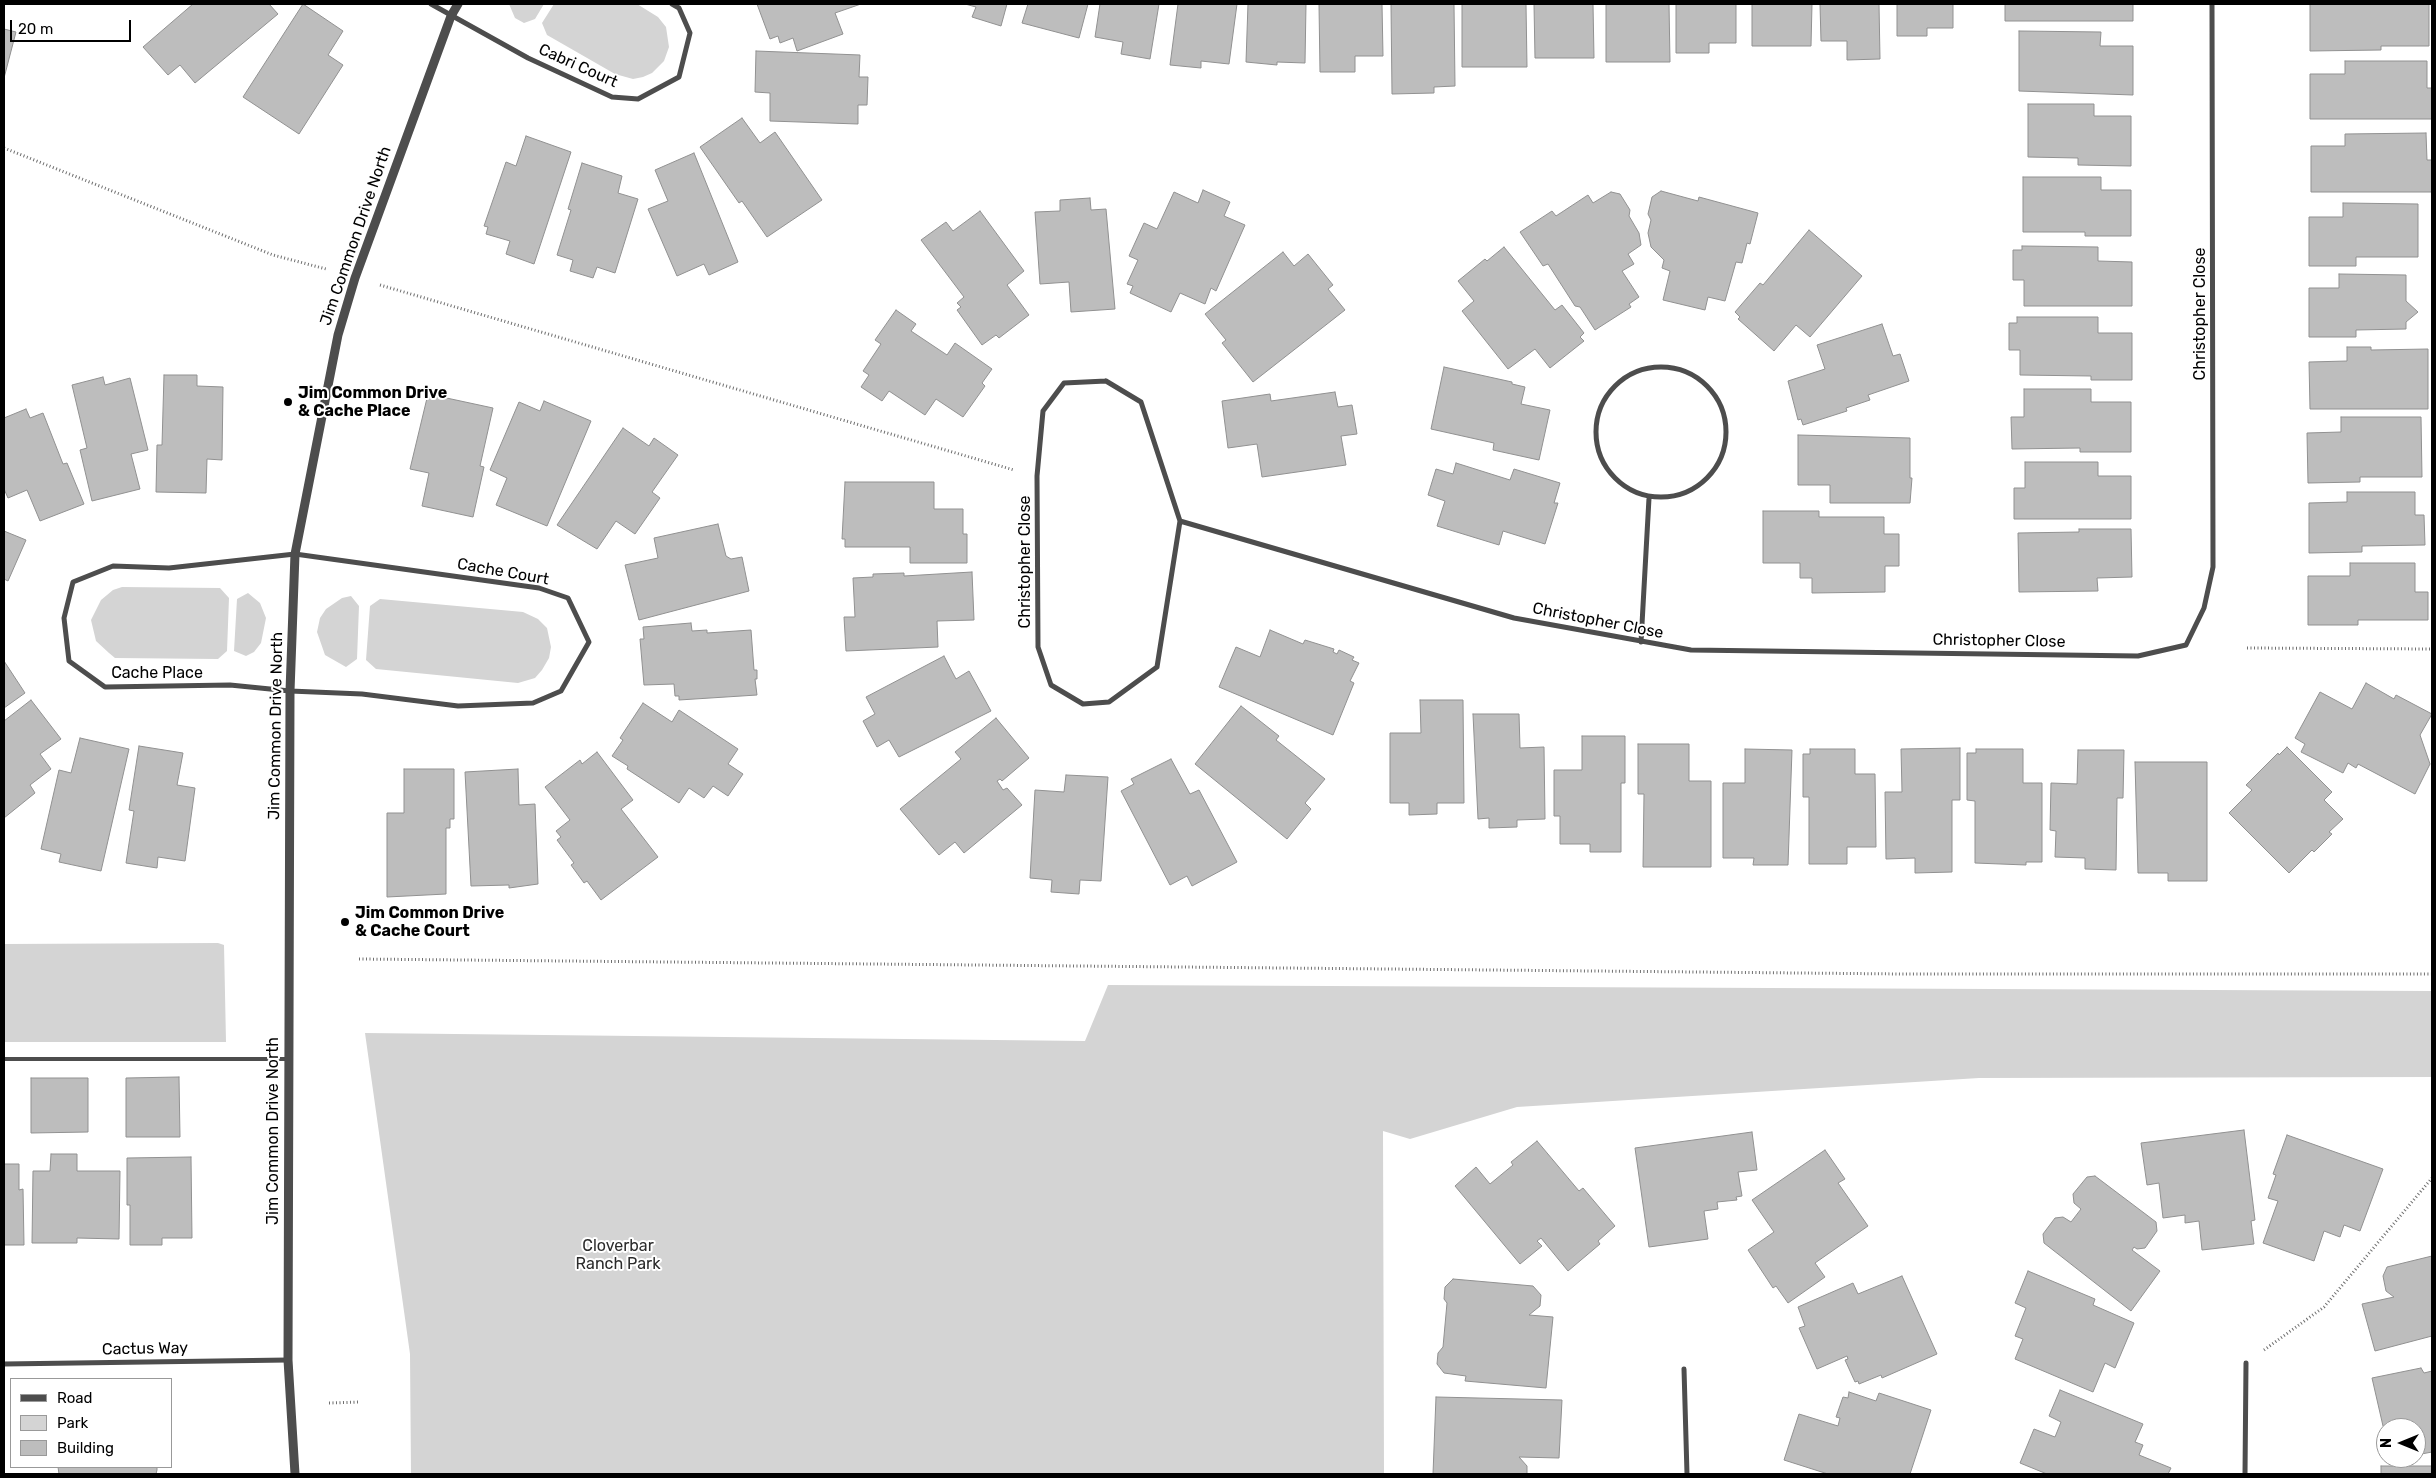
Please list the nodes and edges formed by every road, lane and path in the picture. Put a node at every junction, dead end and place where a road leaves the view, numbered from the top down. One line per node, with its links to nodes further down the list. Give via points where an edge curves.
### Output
1 (431, 4): 5 (street, Cabri Court)
2 (458, 4): 5 (street, Jim Common Drive North)
3 (672, 4): 5 (street, Cabri Court, via 679,8 690,33 679,77 638,99 612,97 528,58)
4 (2212, 4): 13 (street, Christopher Close, via 2213,567 2204,608 2186,645 2138,656 1691,650)
5 (451, 16): 12 (street, Jim Common Drive North, via 355,278 338,335)
6 (4, 148): 7 (path, via 273,255)
7 (326, 269)
8 (378, 284): 9 (path)
9 (1037, 476): 11 (street, Christopher Close, via 1043,411 1064,384 1106,381 1141,402); 11 (street, Christopher Close, via 1038,647 1051,685 1083,704 1109,702 1156,667)
10 (1649, 498): 10 (street, via 1690,493 1720,464 1727,423 1709,386 1672,366 1631,372 1601,401 1594,442 1613,479); 13 (street)
11 (1180, 522): 13 (street, Christopher Close, via 1514,618)
12 (295, 554): 16 (street, Jim Common Drive North); 16 (street, Cache Place, via 169,568 113,566 73,582 64,618 69,661 105,687 230,685); 16 (street, Cache Court, via 539,588 568,598 589,642 561,691 533,703 458,706 362,694)
13 (1640, 642)
14 (2247, 648): 15 (path)
15 (2432, 649)
16 (290, 691): 20 (street, Jim Common Drive North)
17 (359, 959): 18 (path, via 1902,974)
18 (2432, 974)
19 (4, 1059): 20 (lane)
20 (288, 1059): 22 (street, Jim Common Drive North)
21 (2432, 1178): 23 (path, via 2324,1307)
22 (288, 1360): 24 (street, Cactus Way); 28 (street, Jim Common Drive North)
23 (2246, 1363): 30 (street)
24 (4, 1364)
25 (1684, 1369): 29 (street)
26 (360, 1402): 27 (path)
27 (329, 1403)
28 (295, 1474)
29 (1687, 1474)
30 (2246, 1474)

